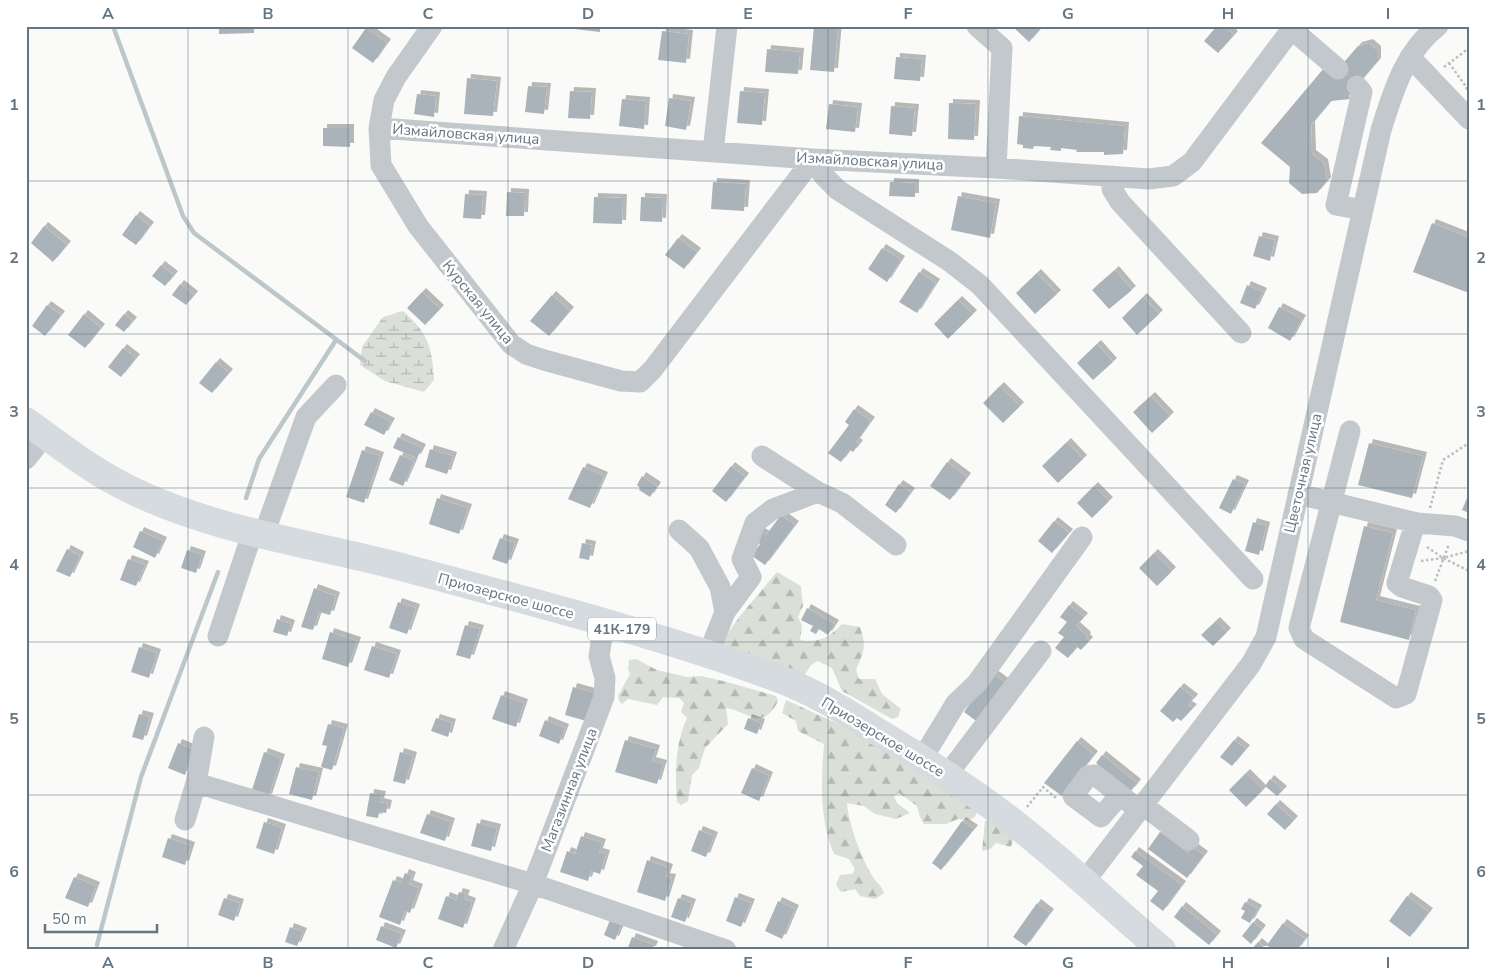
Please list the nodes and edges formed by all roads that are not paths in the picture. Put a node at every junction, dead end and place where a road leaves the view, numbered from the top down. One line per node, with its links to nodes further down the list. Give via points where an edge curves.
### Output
1 (432, 26): 10 (street, Курская улица, via 384,100)
2 (727, 26): 11 (street)
3 (977, 26): 13 (street, via 1002,48)
4 (1438, 26): 6 (street, Цветочная улица)
5 (1291, 27): 7 (street); 14 (street, Измайловская улица, via 1192,162 1173,176 1149,179)
6 (1410, 57): 9 (street); 15 (street, Цветочная улица, via 1394,90 1381,130)
7 (1338, 69)
8 (1357, 86): 15 (street, via 1362,92 1336,205)
9 (1469, 119)
10 (379, 128): 11 (street, Измайловская улица); 12 (street, Курская улица, via 381,165 418,226 512,344 526,354 621,381 640,382 653,369)
11 (713, 152): 12 (street, Измайловская улица)
12 (813, 159): 13 (street, Измайловская улица); 31 (street, via 838,190 980,285)
13 (996, 168): 14 (street, Измайловская улица)
14 (1112, 176): 16 (street, via 1112,189 1120,202)
15 (1363, 210): 23 (street, Цветочная улица, via 1353,291)
16 (1241, 333)
17 (336, 385): 28 (street, via 306,417)
18 (36, 428): 21 (street); 28 (main road, Приозерское шоссе / 41К-179, via 127,488 189,513)
19 (1350, 431): 24 (street)
20 (762, 456): 22 (street)
21 (26, 459)
22 (818, 492): 30 (street, via 842,502); 32 (street, via 773,509 755,523 742,559 751,577)
23 (1298, 494): 24 (street); 42 (street, Цветочная улица, via 1266,637 1260,651)
24 (1332, 502): 25 (street); 25 (street, via 1300,628 1304,639 1396,698 1406,694 1432,600 1429,596 1398,586)
25 (1417, 527): 26 (street)
26 (1462, 529)
27 (679, 530): 32 (street, via 699,548 720,586)
28 (258, 532): 33 (main road, Приозерское шоссе / 41К-179, via 408,569); 34 (street)
29 (1082, 537): 38 (street, via 977,683 956,703)
30 (896, 544)
31 (1253, 580)
32 (725, 612): 36 (street)
33 (604, 624): 36 (main road, Приозерское шоссе / 41К-179); 46 (street, Магазинная улица, via 599,656 605,678 604,697)
34 (218, 636)
35 (1041, 651): 39 (street)
36 (708, 655): 38 (main road, Приозерское шоссе / 41К-179, via 789,683)
37 (204, 737): 40 (street)
38 (922, 759): 39 (main road, Приозерское шоссе / 41К-179)
39 (947, 775): 45 (main road, Приозерское шоссе / 41К-179, via 1014,824)
40 (196, 783): 43 (street); 46 (street)
41 (1120, 795): 42 (street)
42 (1141, 807): 44 (street); 45 (street, Цветочная улица)
43 (185, 820)
44 (1189, 840)
45 (1084, 882): 49 (main road, Приозерское шоссе / 41К-179)
46 (533, 884): 47 (street, Магазинная улица); 48 (street)
47 (503, 950)
48 (726, 950)
49 (1162, 950)

